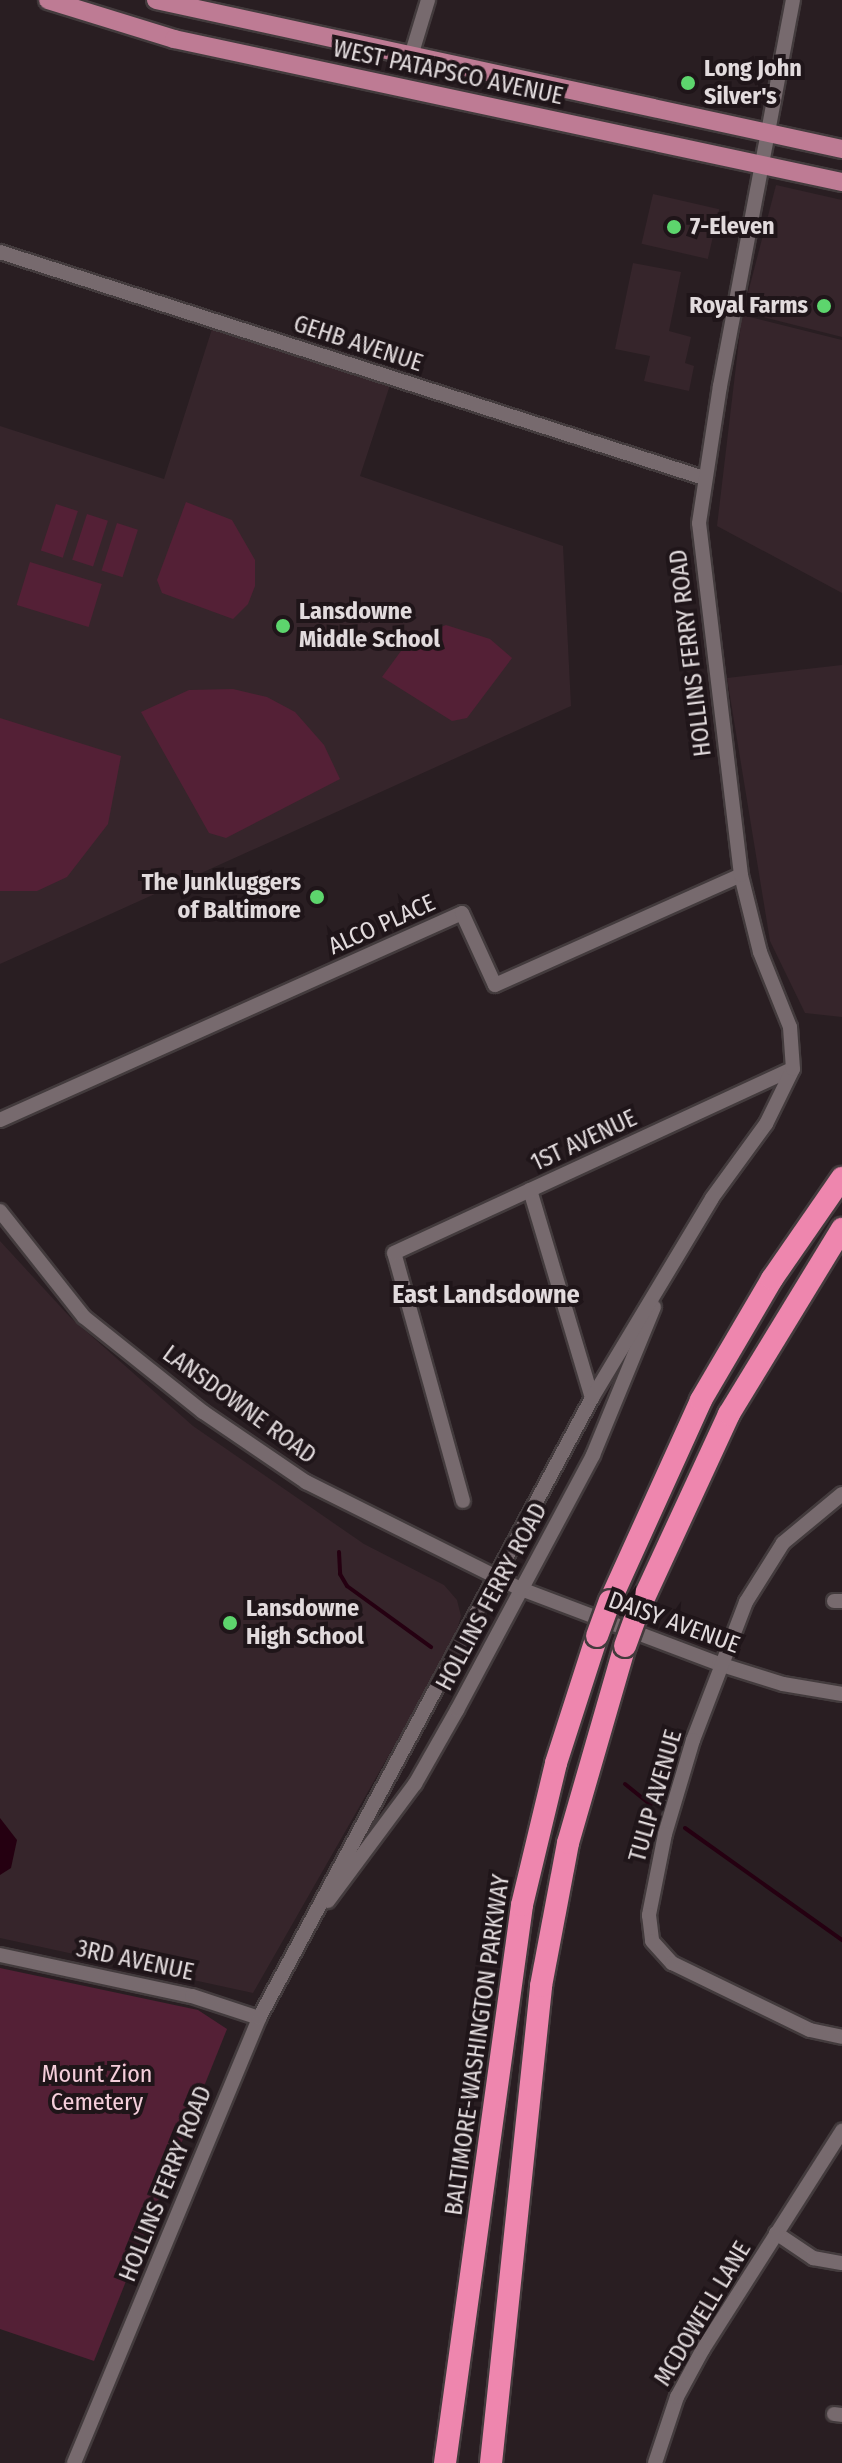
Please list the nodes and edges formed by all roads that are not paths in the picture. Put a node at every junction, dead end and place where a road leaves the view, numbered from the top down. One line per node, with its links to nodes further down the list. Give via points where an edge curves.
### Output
1 (48, 0): 8 (main road, WEST PATAPSCO AVENUE, via 174,39)
2 (156, 0): 5 (main road, WEST PATAPSCO AVENUE)
3 (428, 0): 5 (street)
4 (793, 0): 6 (street, HOLLINS FERRY ROAD)
5 (411, 56): 6 (main road, WEST PATAPSCO AVENUE)
6 (769, 133): 7 (main road, WEST PATAPSCO AVENUE); 8 (street, HOLLINS FERRY ROAD)
7 (842, 149)
8 (763, 165): 9 (main road, WEST PATAPSCO AVENUE); 11 (street, HOLLINS FERRY ROAD)
9 (842, 182)
10 (0, 252): 11 (street, GEHB AVENUE)
11 (704, 478): 12 (street, HOLLINS FERRY ROAD, via 702,567)
12 (741, 875): 13 (street, HOLLINS FERRY ROAD, via 760,952 790,1027); 14 (street, ALCO PLACE, via 495,985 462,913)
13 (793, 1069): 16 (street, 1ST AVENUE); 19 (street, HOLLINS FERRY ROAD, via 766,1124)
14 (0, 1120)
15 (842, 1178): 35 (highway, BALTIMORE-WASHINGTON PARKWAY, bridge, via 772,1279 701,1400 610,1601 556,1763 522,1905)
16 (530, 1190): 20 (street); 22 (street, 1ST AVENUE, via 394,1253)
17 (0, 1211): 23 (street, LANSDOWNE ROAD, via 84,1317 215,1420 306,1482)
18 (842, 1229): 36 (highway, bridge, via 729,1414 638,1611 587,1769 543,1971 513,2215)
19 (671, 1265): 20 (street, HOLLINS FERRY ROAD); 24 (street, HOLLINS FERRY ROAD, via 593,1455)
20 (592, 1398): 23 (street, HOLLINS FERRY ROAD)
21 (842, 1494): 25 (street, TULIP AVENUE, via 803,1522 764,1569)
22 (463, 1501)
23 (496, 1579): 24 (street, DAISY AVENUE); 27 (street, HOLLINS FERRY ROAD)
24 (521, 1589): 25 (street, DAISY AVENUE); 27 (street, HOLLINS FERRY ROAD, via 415,1784)
25 (719, 1664): 26 (street, DAISY AVENUE, via 783,1684); 30 (street, TULIP AVENUE, via 665,1834 651,1900 652,1941 672,1963 810,2030)
26 (842, 1694)
27 (308, 1926): 29 (street, HOLLINS FERRY ROAD)
28 (0, 1955): 29 (street, 3RD AVENUE, via 192,1996)
29 (259, 2018): 34 (street, HOLLINS FERRY ROAD)
30 (842, 2037)
31 (842, 2131): 32 (street, MCDOWELL LANE)
32 (776, 2233): 33 (street, via 813,2258); 37 (street, MCDOWELL LANE, via 683,2386)
33 (842, 2263)
34 (74, 2463)
35 (445, 2463)
36 (491, 2463)
37 (655, 2463)

